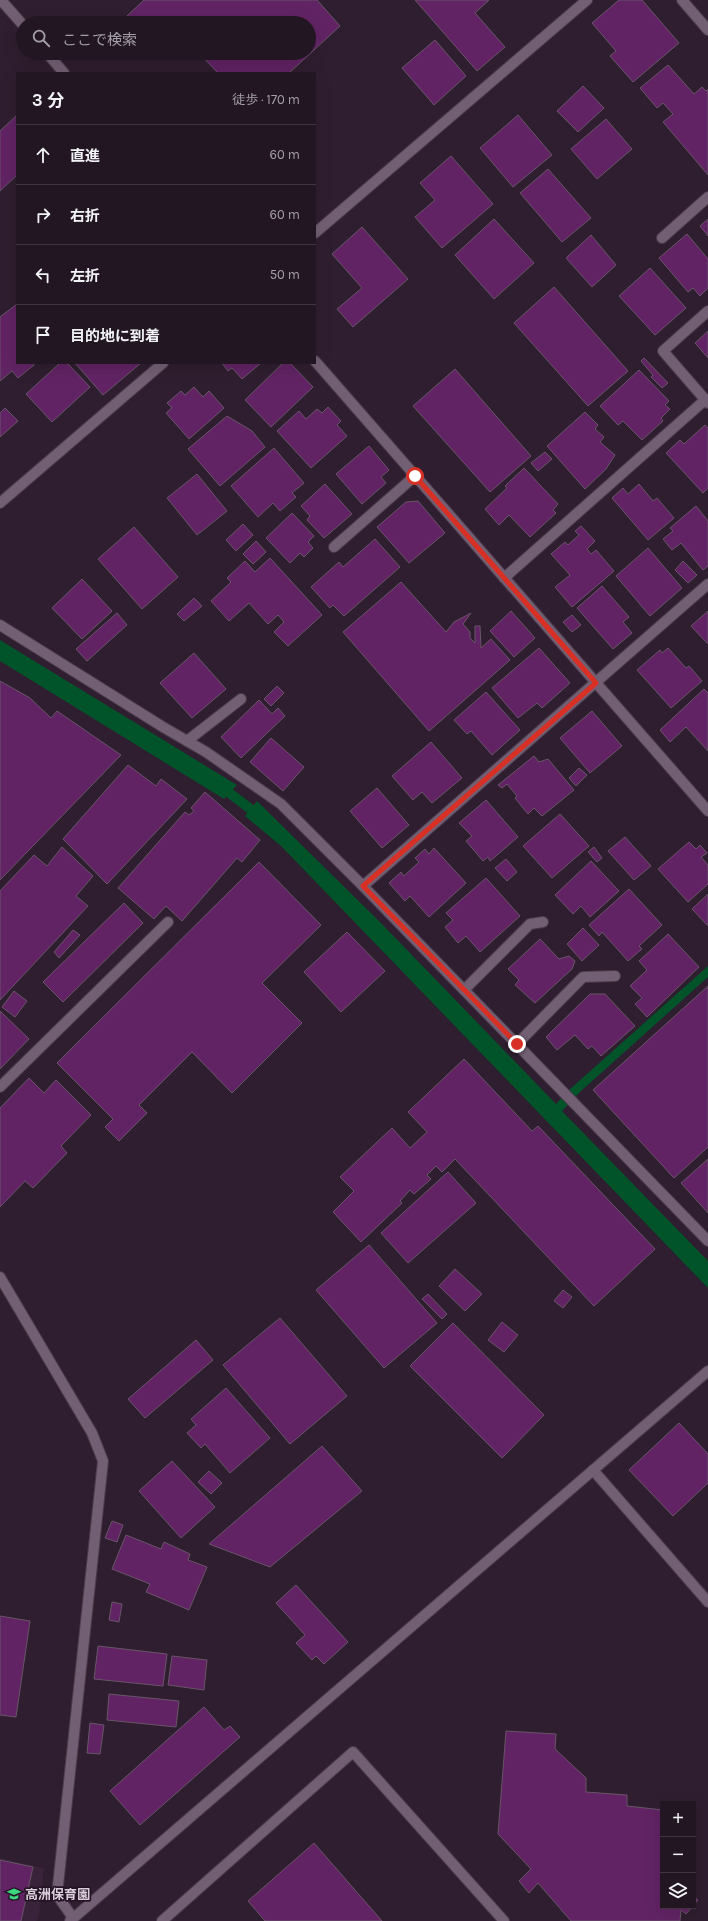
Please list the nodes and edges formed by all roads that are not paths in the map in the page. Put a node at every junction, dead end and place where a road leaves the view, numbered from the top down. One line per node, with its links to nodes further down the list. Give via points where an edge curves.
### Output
1 (1, 0): 4 (street)
2 (587, 0): 9 (street)
3 (682, 0): 5 (street)
4 (16, 17)
5 (708, 30)
6 (53, 60): 7 (street)
7 (63, 72)
8 (708, 197): 10 (street)
9 (316, 232)
10 (662, 238)
11 (708, 311): 14 (street, via 663,351)
12 (316, 362): 15 (street)
13 (162, 364): 16 (street)
14 (707, 401): 18 (street)
15 (415, 476): 17 (street); 18 (street)
16 (0, 503)
17 (334, 547)
18 (504, 578): 21 (street)
19 (708, 584): 21 (street)
20 (0, 625): 23 (street)
21 (596, 683): 24 (street); 25 (street)
22 (241, 699): 23 (street)
23 (187, 741): 25 (street, via 281,804)
24 (706, 804)
25 (363, 886): 29 (street)
26 (168, 922): 31 (street)
27 (543, 922): 29 (street, via 530,924)
28 (615, 976): 30 (street, via 583,977)
29 (464, 990): 30 (street)
30 (517, 1044): 32 (street)
31 (0, 1087)
32 (708, 1241)
33 (0, 1277): 37 (street, via 92,1433 103,1461 56,1895)
34 (708, 1371): 35 (street)
35 (593, 1470): 36 (street); 37 (street)
36 (708, 1602)
37 (72, 1920)
38 (162, 1921): 39 (street, via 354,1752)
39 (504, 1921)

